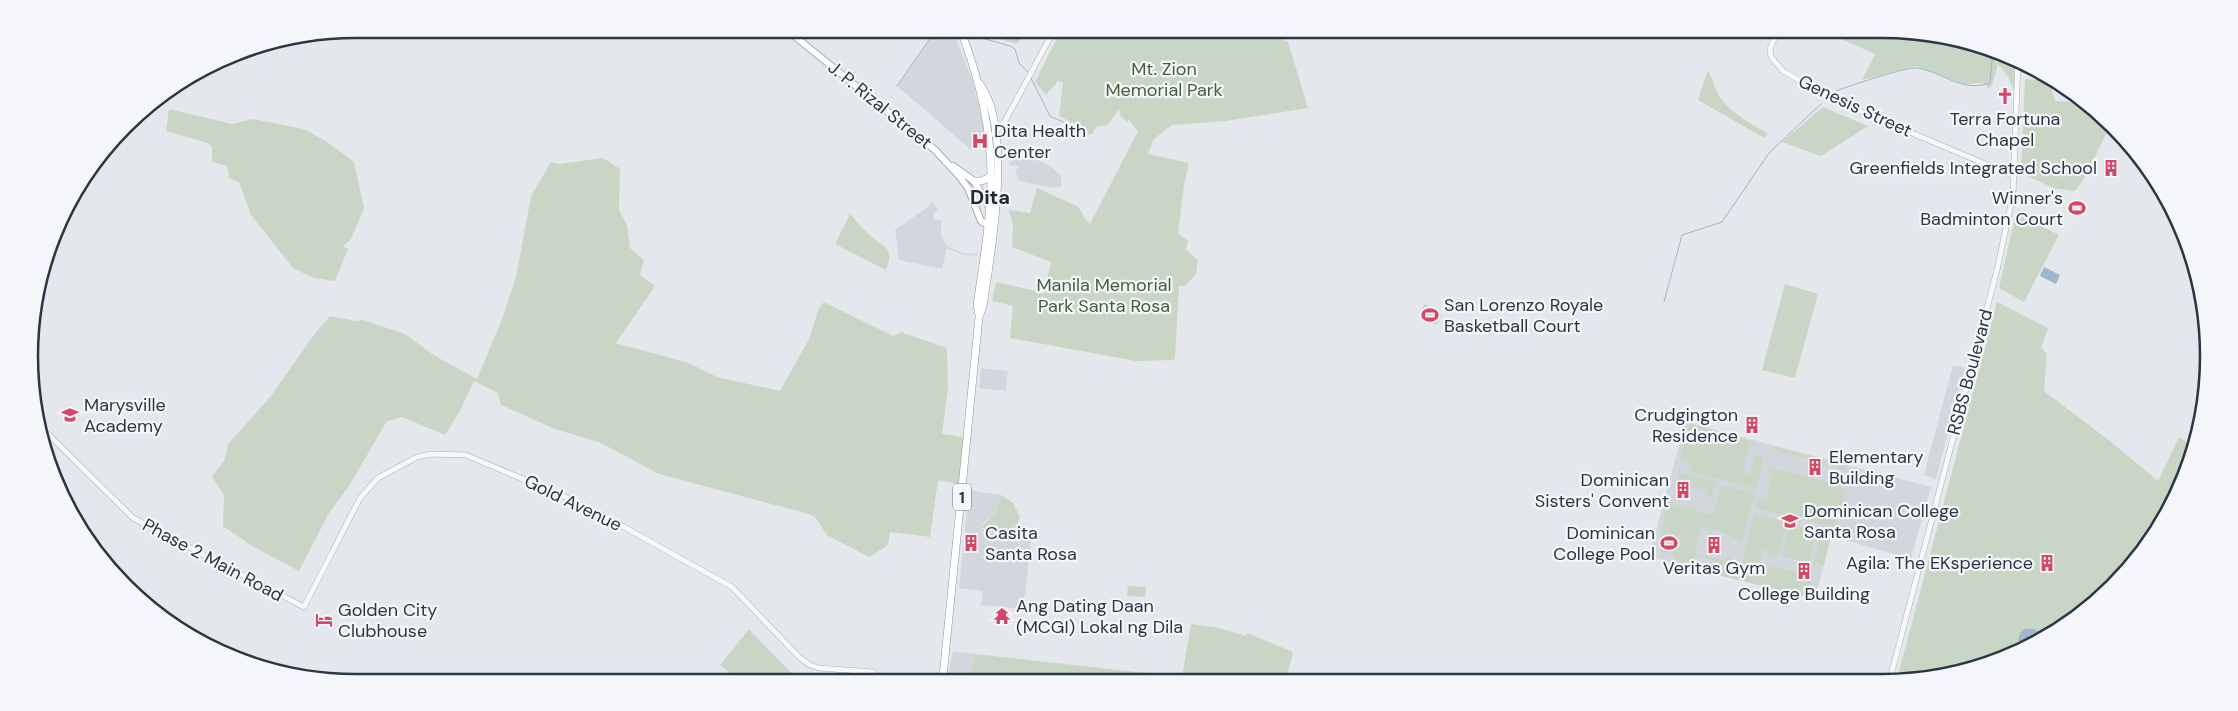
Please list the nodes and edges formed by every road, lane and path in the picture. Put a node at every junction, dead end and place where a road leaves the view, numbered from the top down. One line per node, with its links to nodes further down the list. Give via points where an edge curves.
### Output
1 (797, 38): 10 (main road, J. P. Rizal Street)
2 (963, 38): 6 (highway, 1)
3 (1050, 38): 8 (street)
4 (1774, 38): 12 (street, Genesis Street, via 1771,57 1783,70 1836,100 1976,163)
5 (2018, 68): 12 (street, RSBS Boulevard)
6 (979, 83): 7 (highway, 1, via 986,91); 9 (highway, 1)
7 (992, 118): 8 (street, via 998,125); 9 (highway, 1)
8 (1004, 123): 9 (street)
9 (992, 134): 11 (highway, 1); 15 (highway, 1, via 998,163)
10 (948, 163): 13 (main road, J. P. Rizal Street); 16 (main road, J. P. Rizal Street, via 968,188 981,221)
11 (991, 176): 13 (highway); 14 (highway, 1)
12 (2014, 176): 21 (street, RSBS Boulevard, via 2011,208 1997,270)
13 (974, 181): 14 (main road, J. P. Rizal Street)
14 (989, 206): 15 (main road, J. P. Rizal Street); 16 (highway, 1)
15 (995, 216): 16 (highway, 1)
16 (990, 227): 20 (highway, 1, via 977,306 979,317)
17 (47, 435): 18 (street, Phase 2 Main Road, via 124,512)
18 (304, 607): 19 (street, Gold Avenue, via 360,498 370,485 388,470 417,457 466,455 580,504 732,587 810,666)
19 (874, 674)
20 (943, 674)
21 (1891, 674)

